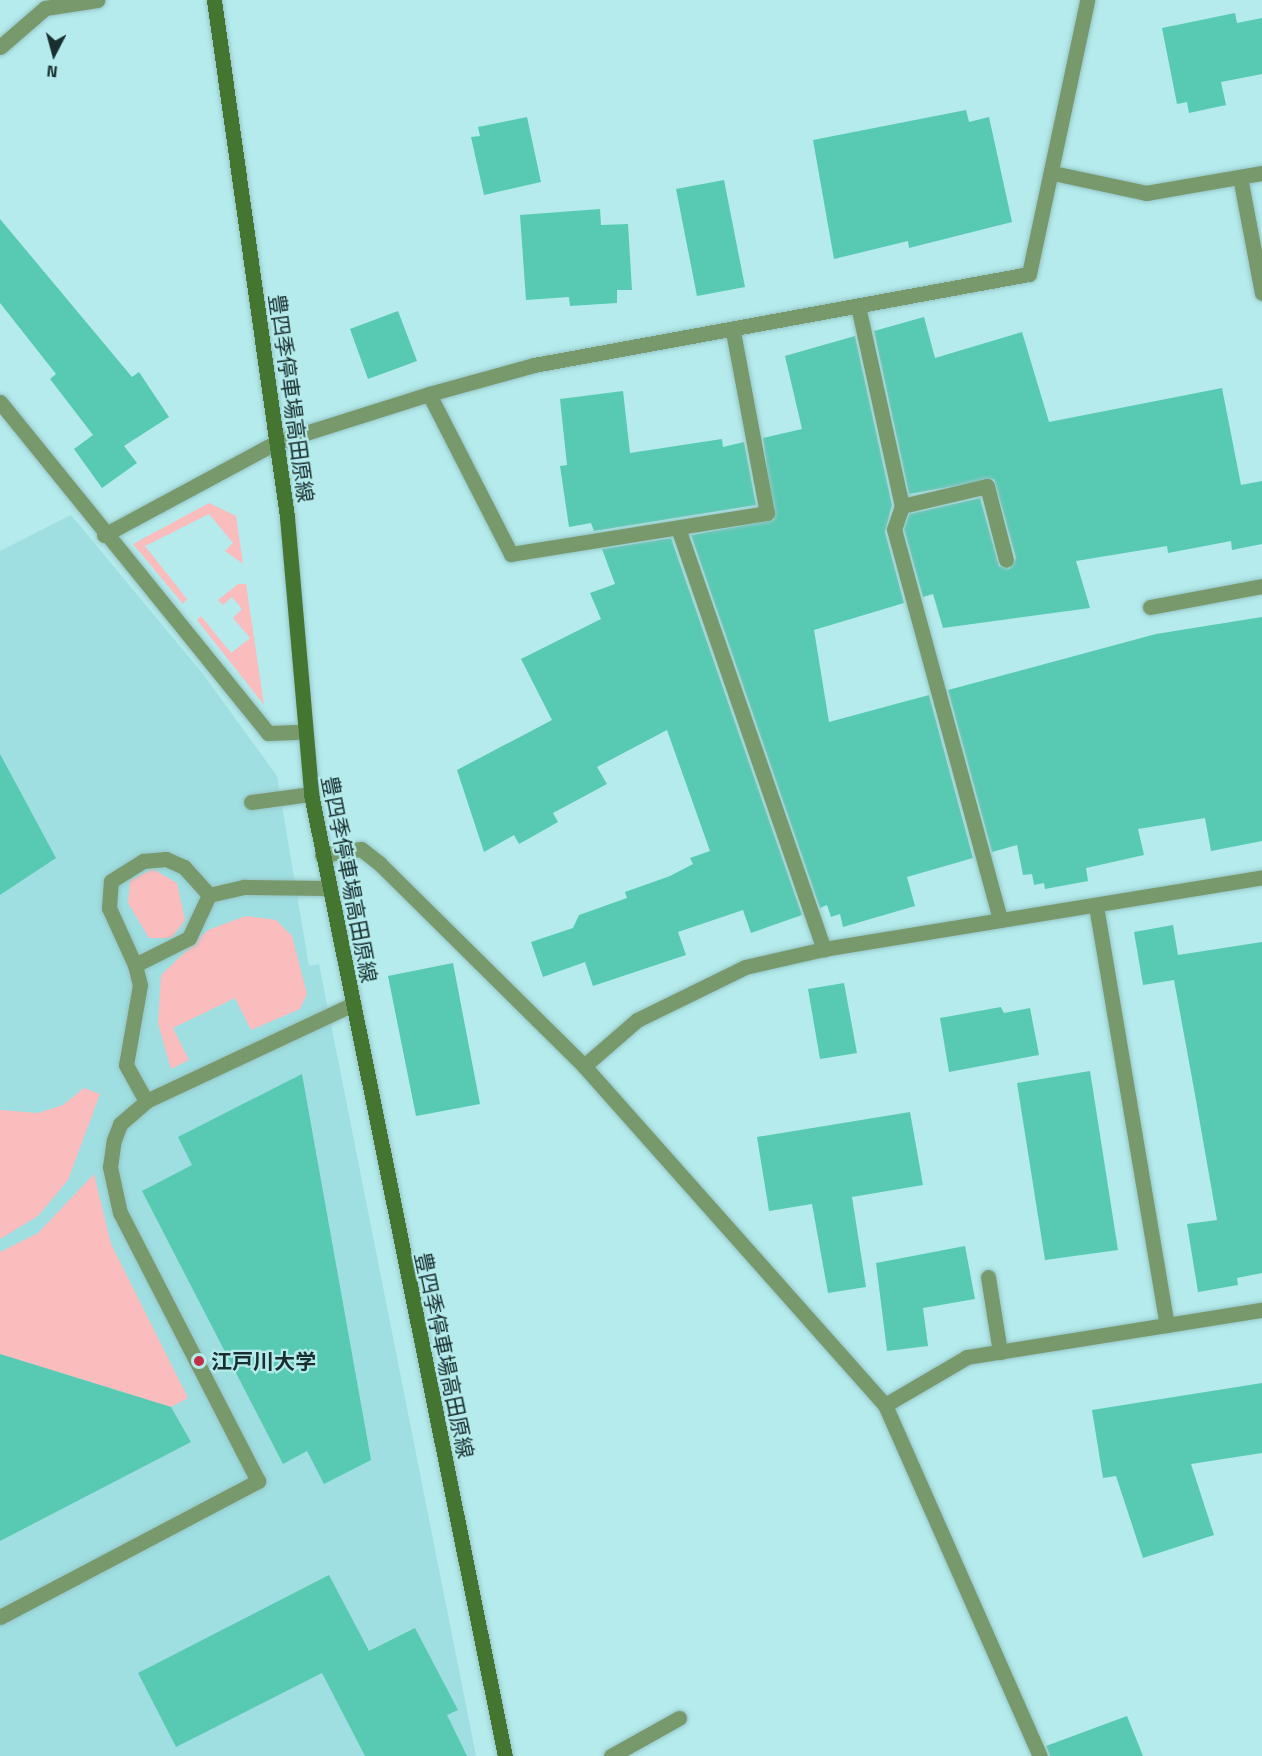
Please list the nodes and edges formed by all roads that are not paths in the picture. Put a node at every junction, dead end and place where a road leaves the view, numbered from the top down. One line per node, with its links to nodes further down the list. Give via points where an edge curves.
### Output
1 (96, 0): 4 (street, via 45,8)
2 (214, 0): 13 (main road, 豊四季停車場高田原線)
3 (1088, 0): 5 (street)
4 (0, 47)
5 (1053, 173): 7 (street, via 1146,193); 9 (street, via 1029,274)
6 (1262, 173): 7 (street)
7 (1240, 177): 8 (street)
8 (1262, 293)
9 (858, 306): 10 (street); 14 (street)
10 (733, 332): 11 (street, via 534,364); 15 (street, via 766,513)
11 (429, 394): 13 (street); 15 (street, via 511,555)
12 (0, 402): 16 (street)
13 (277, 442): 16 (street); 20 (main road, 豊四季停車場高田原線)
14 (902, 506): 17 (street, via 987,486); 28 (street, via 896,540)
15 (678, 528): 29 (street)
16 (104, 535): 20 (street, via 268,733)
17 (1006, 560)
18 (1262, 586): 19 (street)
19 (1150, 607)
20 (304, 732): 21 (main road, 豊四季停車場高田原線)
21 (311, 794): 22 (street); 23 (main road, 豊四季停車場高田原線)
22 (251, 802)
23 (322, 855): 25 (main road, 豊四季停車場高田原線); 32 (street, via 361,849 380,864)
24 (1262, 877): 27 (street)
25 (329, 888): 26 (street, via 244,887); 31 (main road, 豊四季停車場高田原線)
26 (209, 895): 30 (street, via 189,938); 30 (street, via 184,867 166,859 143,861 111,881 109,908)
27 (1096, 906): 28 (street); 36 (street)
28 (1000, 920): 29 (street)
29 (824, 949): 32 (street, via 745,968 686,993 637,1020)
30 (135, 965): 33 (street, via 140,985 126,1065)
31 (353, 1004): 33 (street); 41 (main road, 豊四季停車場高田原線)
32 (584, 1066): 38 (street)
33 (146, 1101): 39 (street, via 120,1124 114,1140 110,1167 120,1213 258,1480)
34 (988, 1277): 37 (street)
35 (1262, 1310): 36 (street)
36 (1167, 1325): 37 (street)
37 (1000, 1352): 38 (street, via 967,1357)
38 (885, 1404): 43 (street)
39 (0, 1617)
40 (679, 1718): 42 (street)
41 (505, 1756)
42 (611, 1756)
43 (1040, 1756)

